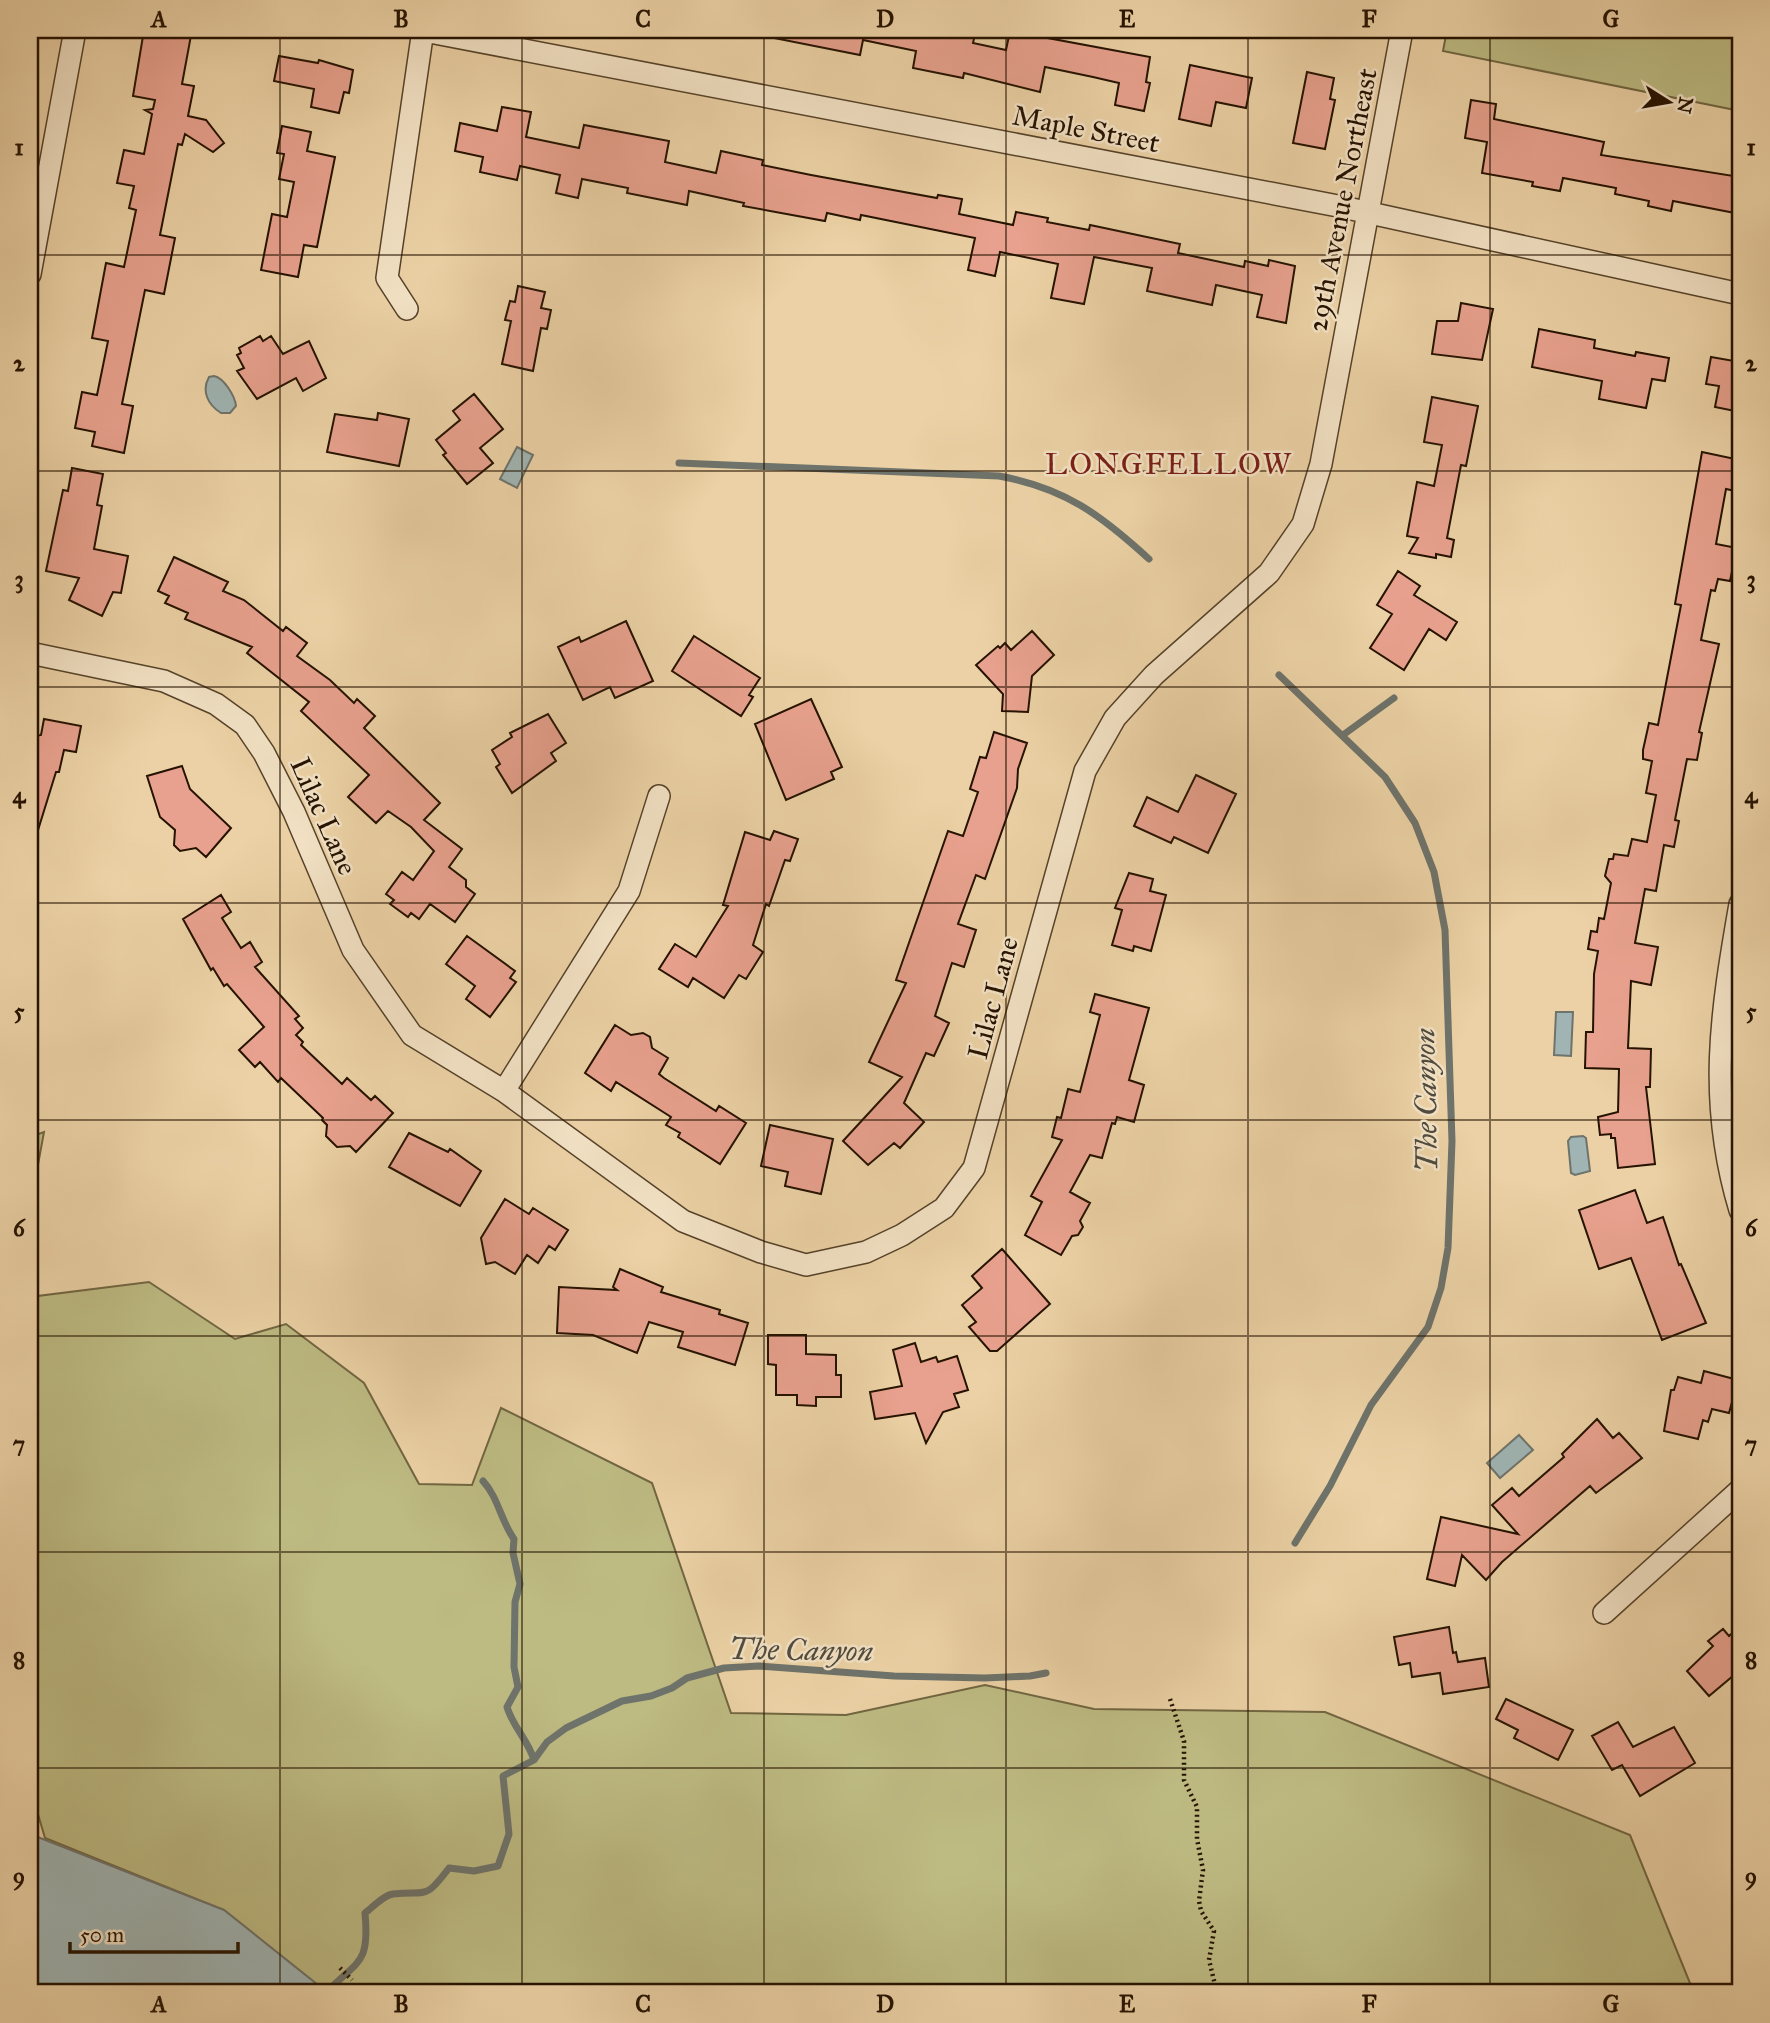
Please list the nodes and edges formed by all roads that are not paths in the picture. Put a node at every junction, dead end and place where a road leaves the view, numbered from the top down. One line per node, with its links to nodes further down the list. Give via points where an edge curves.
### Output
1 (75, 30): 5 (street)
2 (422, 30): 4 (street, Maple Street); 7 (street, via 387,278)
3 (1402, 30): 4 (street, 29th Avenue Northeast)
4 (1368, 212): 6 (street, Maple Street); 8 (street, 29th Avenue Northeast)
5 (30, 274)
6 (1740, 294)
7 (407, 309)
8 (1337, 381): 12 (street, Lilac Lane, via 1321,464 1303,524 1269,573 1154,675 1115,718 1085,771 974,1168 944,1208 866,1252 806,1265 794,1262 683,1221)
9 (30, 653): 12 (street, Lilac Lane, via 164,681 216,704 244,724 294,812 353,950 370,978 412,1035)
10 (659, 796): 12 (street, via 629,891)
11 (1740, 904): 13 (street, via 1718,1076 1723,1138)
12 (504, 1091)
13 (1740, 1210)
14 (1740, 1490): 15 (street)
15 (1604, 1612)

